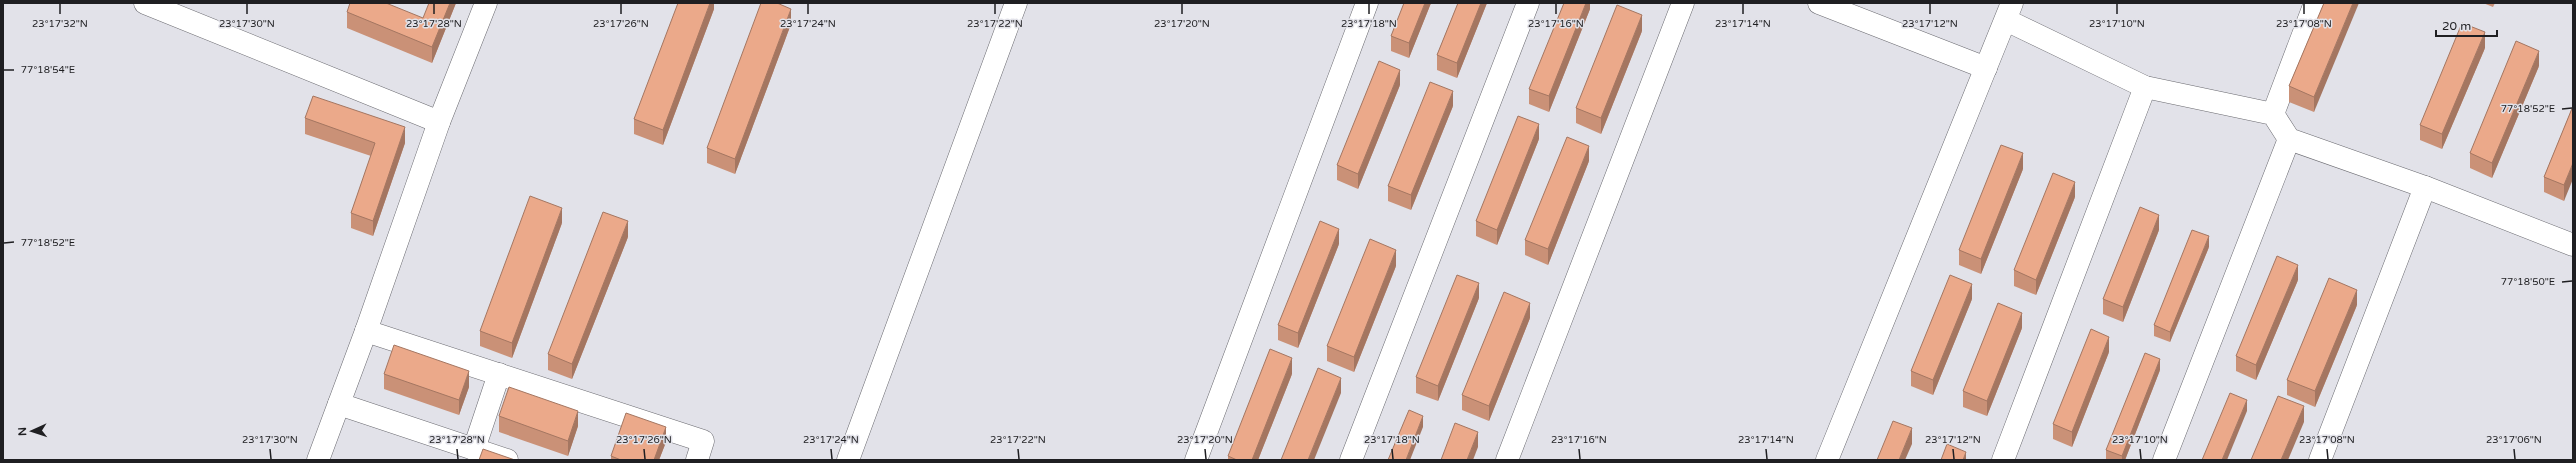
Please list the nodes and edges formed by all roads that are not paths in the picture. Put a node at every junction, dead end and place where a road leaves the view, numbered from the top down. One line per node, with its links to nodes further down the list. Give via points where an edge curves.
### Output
1 (145, 3): 13 (street)
2 (486, 3): 13 (street)
3 (1016, 3): 24 (street)
4 (1367, 3): 25 (street)
5 (1528, 3): 26 (street)
6 (1683, 3): 27 (street)
7 (1819, 3): 10 (street)
8 (2316, 3): 12 (street)
9 (2009, 11): 10 (street); 11 (street)
10 (1986, 68): 28 (street)
11 (2145, 87): 12 (street); 29 (street)
12 (2273, 114): 14 (street)
13 (439, 122): 17 (street)
14 (2289, 139): 15 (street); 30 (street)
15 (2425, 187): 16 (street); 31 (street)
16 (2573, 244)
17 (366, 331): 18 (street); 19 (street)
18 (499, 374): 20 (street); 23 (street, via 703,441)
19 (339, 404): 20 (street); 21 (street)
20 (474, 449): 22 (street)
21 (318, 460)
22 (507, 460)
23 (697, 460)
24 (848, 460)
25 (1196, 460)
26 (1351, 460)
27 (1507, 460)
28 (1827, 460)
29 (2003, 460)
30 (2164, 460)
31 (2320, 460)

